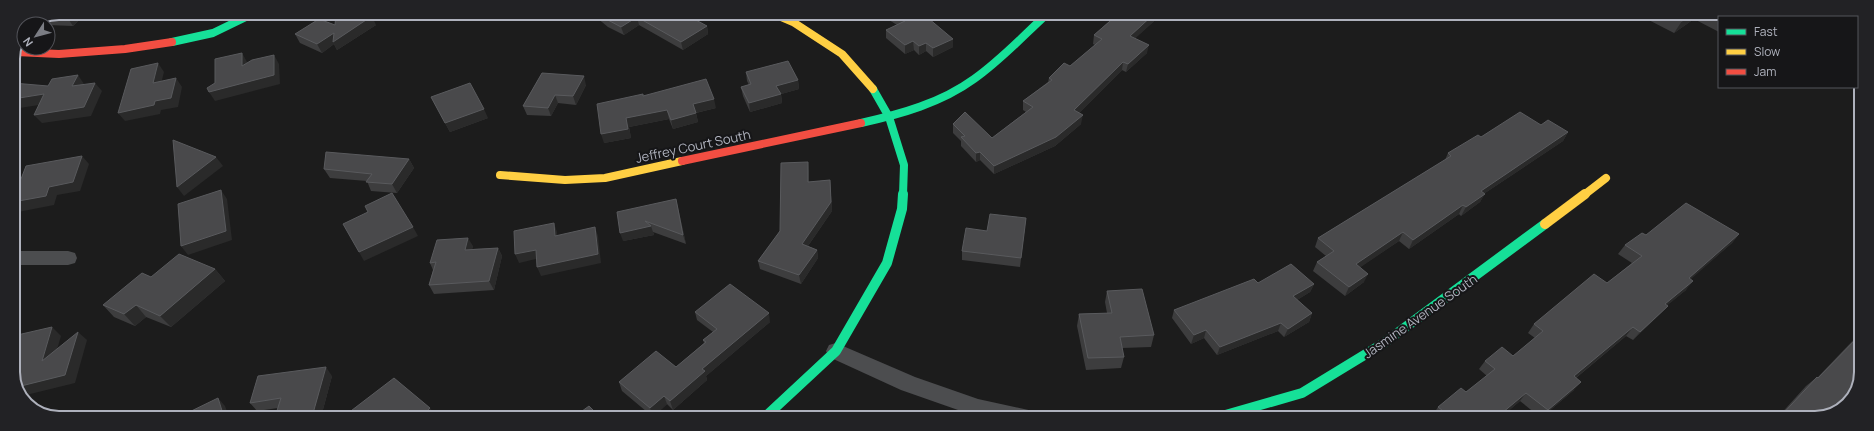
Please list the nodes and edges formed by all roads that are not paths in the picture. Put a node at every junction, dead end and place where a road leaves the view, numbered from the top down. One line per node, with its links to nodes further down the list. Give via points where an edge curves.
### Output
1 (240, 20): 4 (street, via 213,33 162,43 125,49)
2 (788, 20): 5 (street, via 842,54 876,93)
3 (1040, 20): 5 (street, Jeffrey Court South, via 974,79 940,99)
4 (56, 54)
5 (889, 117): 6 (street, Jeffrey Court South, via 605,178 565,180); 10 (street, via 904,165 902,209 887,262)
6 (500, 175)
7 (1606, 178): 13 (street, Jasmine Avenue South, via 1384,343 1302,393)
8 (20, 258): 9 (street)
9 (68, 258)
10 (836, 351): 11 (street); 12 (street, via 908,384)
11 (771, 411)
12 (992, 411)
13 (1239, 411)

